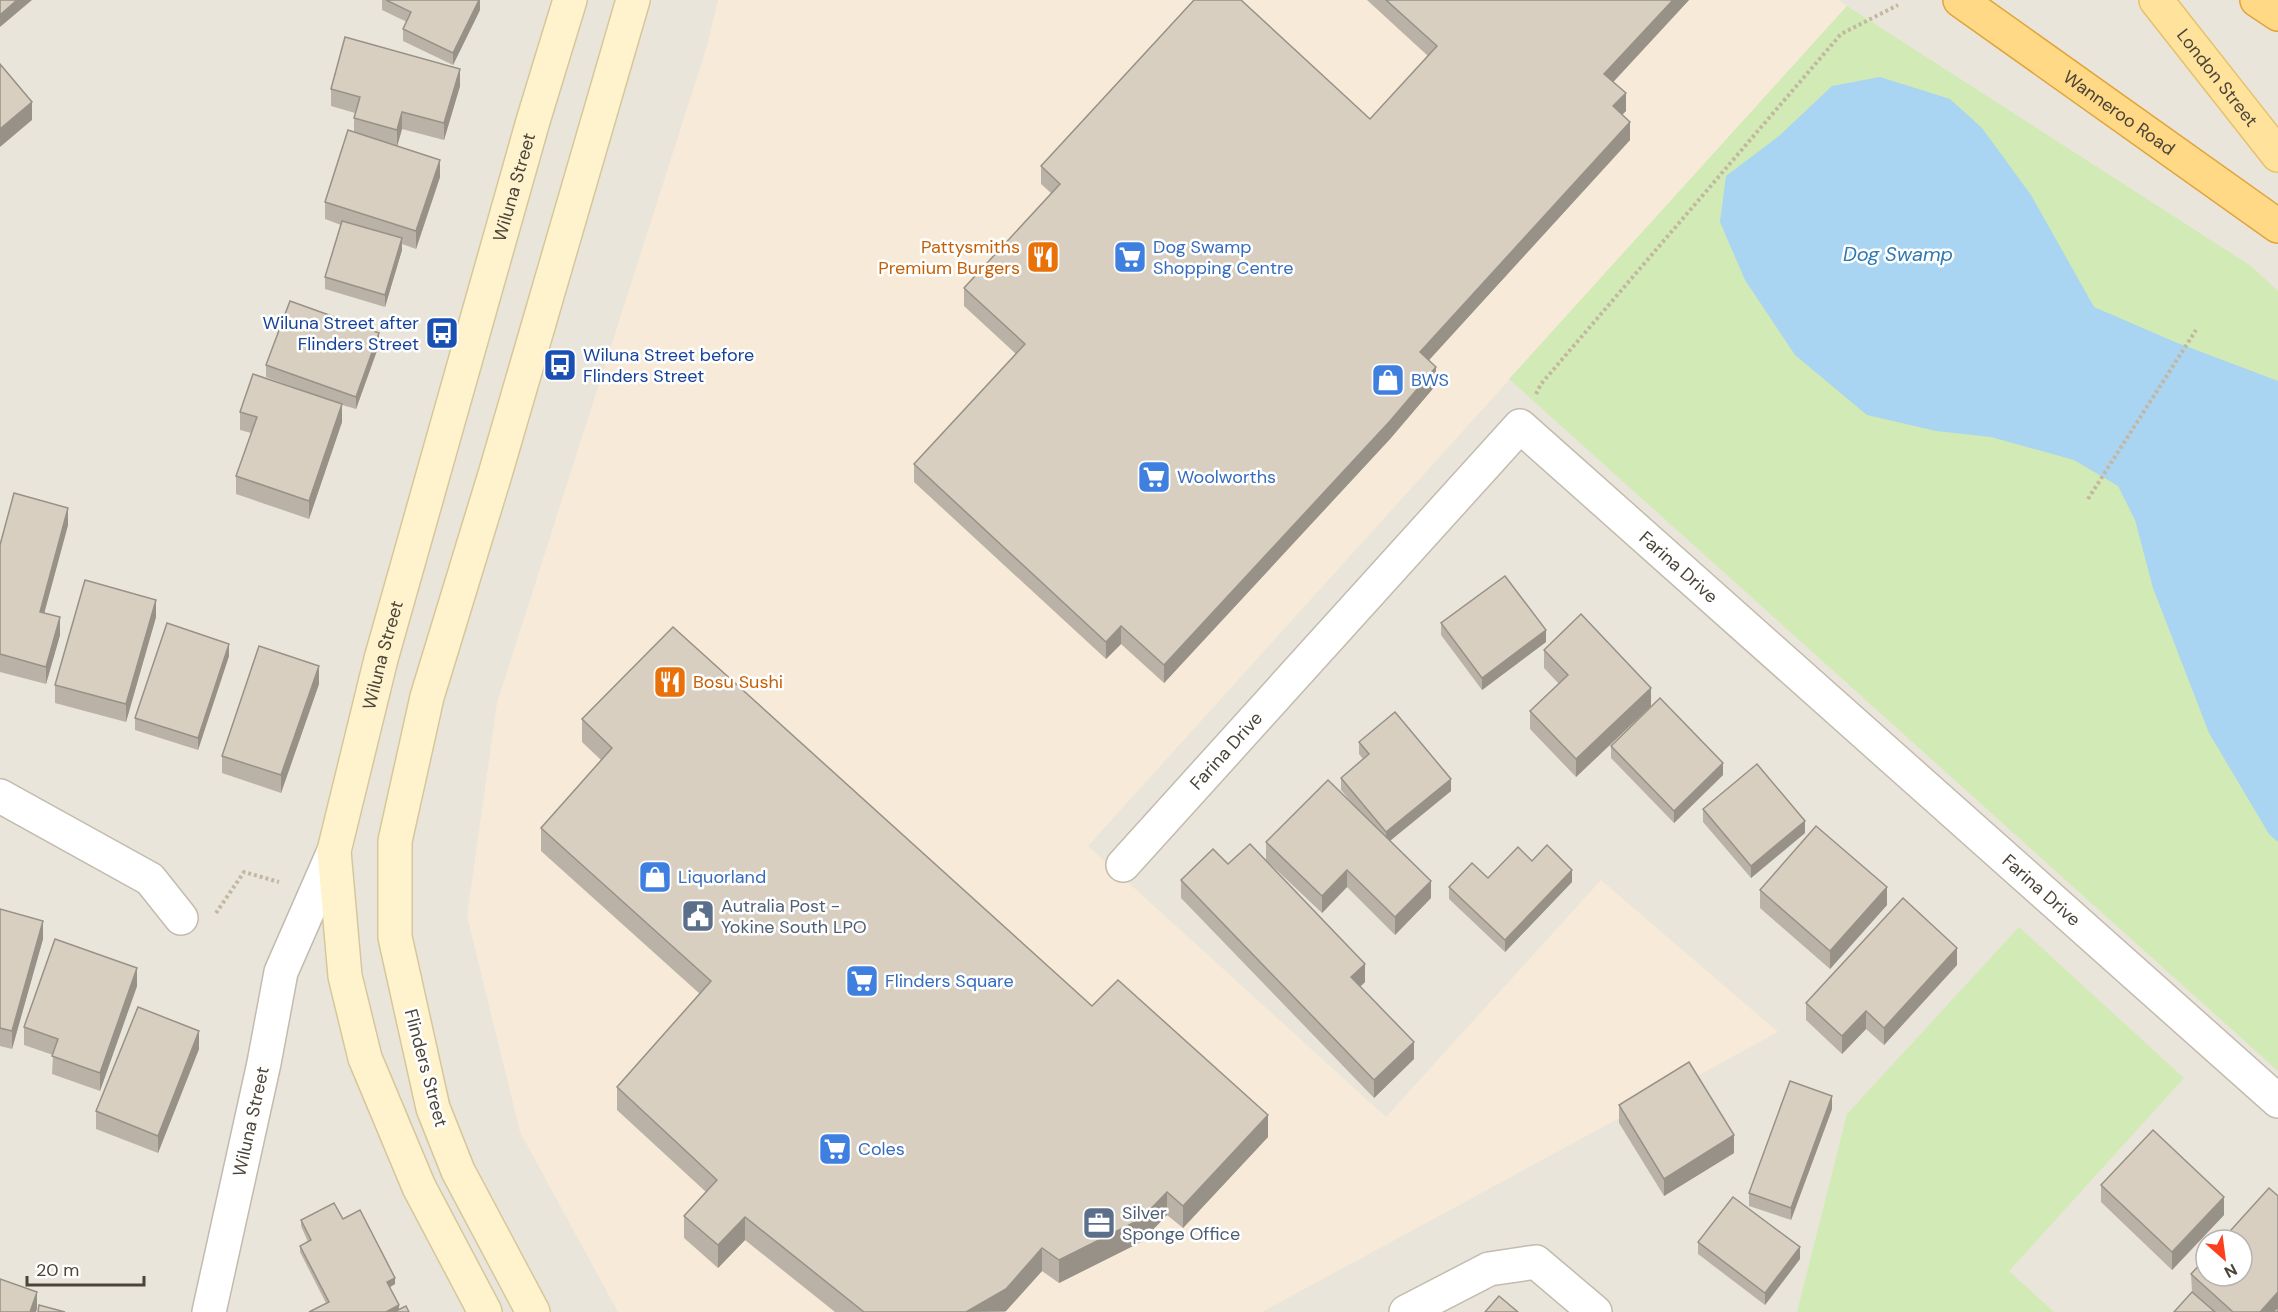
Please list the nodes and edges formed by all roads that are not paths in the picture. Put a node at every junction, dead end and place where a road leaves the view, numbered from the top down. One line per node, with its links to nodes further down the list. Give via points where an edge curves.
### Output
1 (570, 0): 8 (main road, Wiluna Street, via 381,659)
2 (633, 0): 14 (main road, Flinders Street, via 427,696 395,841 395,937 433,1108 458,1171)
3 (1960, 0): 6 (highway, Wanneroo Road)
4 (2156, 0): 5 (main road, London Street)
5 (2278, 155)
6 (2278, 226)
7 (0, 796): 10 (street, via 150,879)
8 (334, 851): 12 (street, Wiluna Street, via 281,972); 13 (main road, via 345,976 365,1059 419,1187)
9 (1123, 865): 11 (street, Farina Drive, via 1520,426)
10 (181, 918)
11 (2278, 1101)
12 (209, 1312)
13 (485, 1312)
14 (533, 1312)
15 (1406, 1312): 16 (street, via 1489,1269 1536,1262)
16 (1594, 1312)

